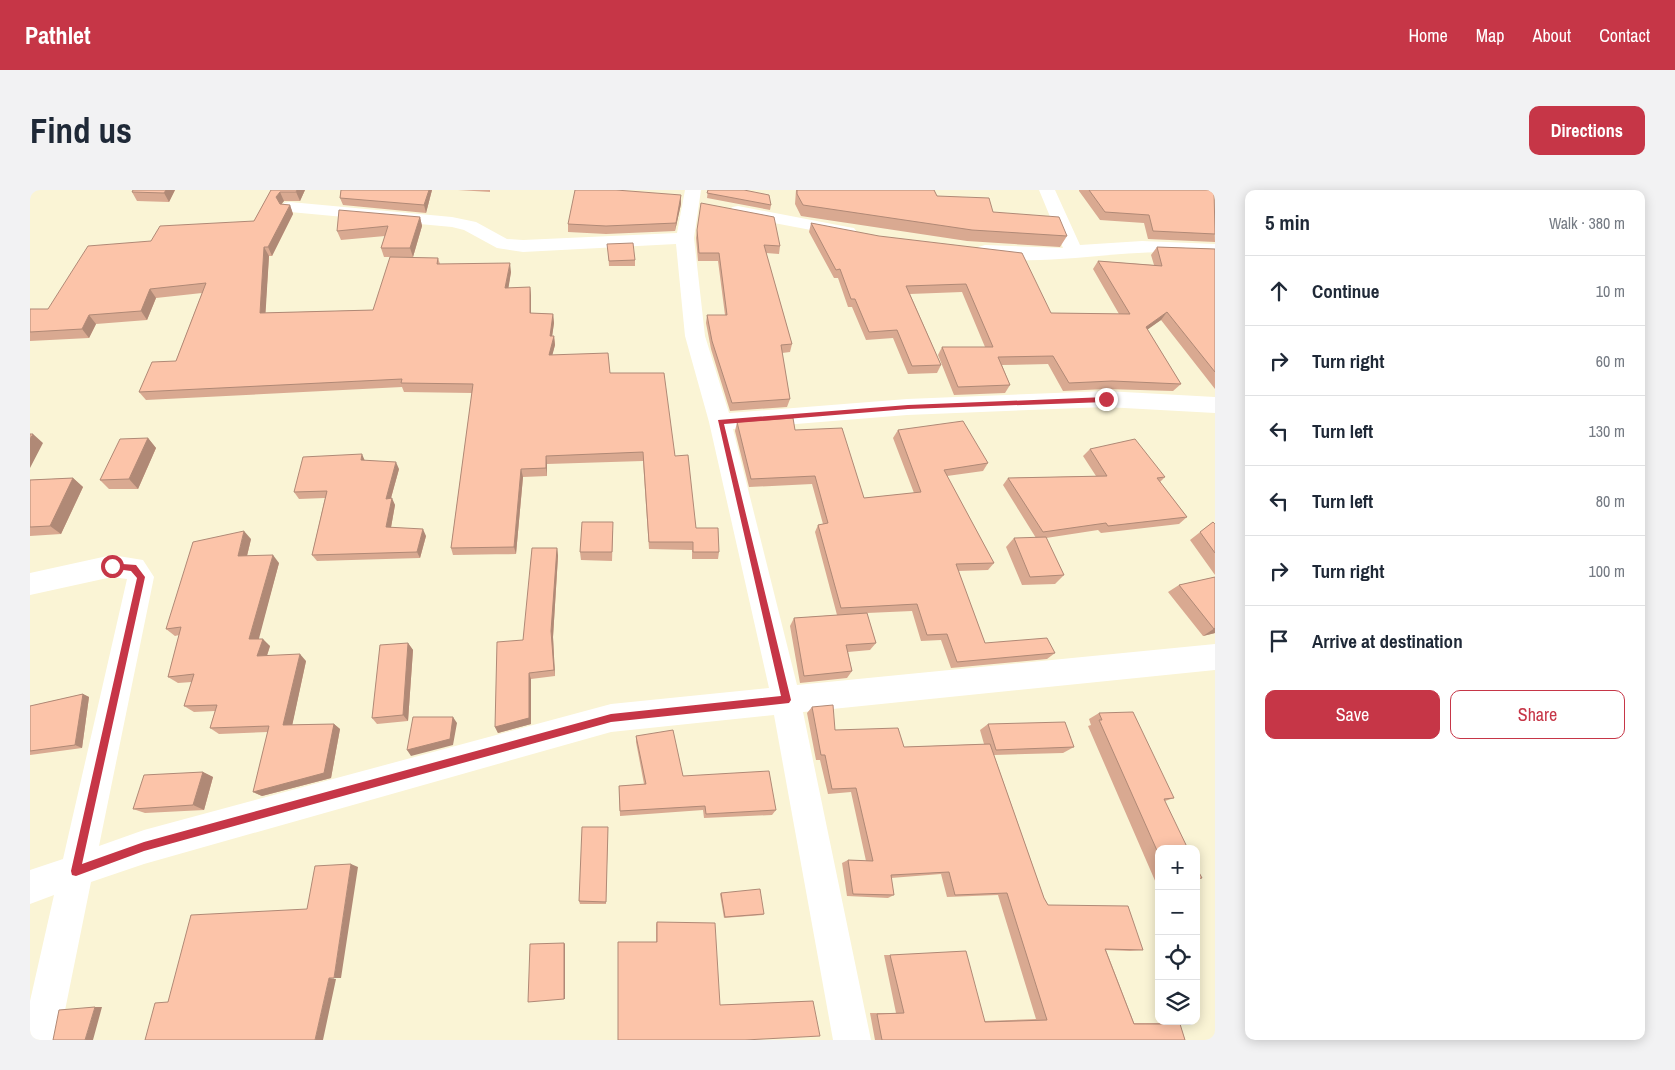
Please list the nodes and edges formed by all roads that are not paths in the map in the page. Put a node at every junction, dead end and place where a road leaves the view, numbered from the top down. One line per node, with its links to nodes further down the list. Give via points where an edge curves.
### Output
1 (1047, 190): 8 (street)
2 (705, 202): 4 (street); 5 (street)
3 (290, 207): 5 (street, via 452,222 470,226 503,244 523,246)
4 (867, 236)
5 (685, 238): 10 (street, via 695,336)
6 (970, 249): 8 (street, via 1041,255)
7 (1215, 250): 8 (street, via 1142,247)
8 (1073, 251)
9 (1215, 404): 10 (street, via 1106,399 908,407)
10 (720, 422): 13 (street)
11 (30, 584): 14 (street, via 112,566 134,568 141,577)
12 (1215, 657): 13 (street)
13 (786, 700): 14 (street, via 611,718 144,846); 17 (street)
14 (76, 871): 15 (street); 16 (street)
15 (30, 887)
16 (40, 1040)
17 (852, 1040)

